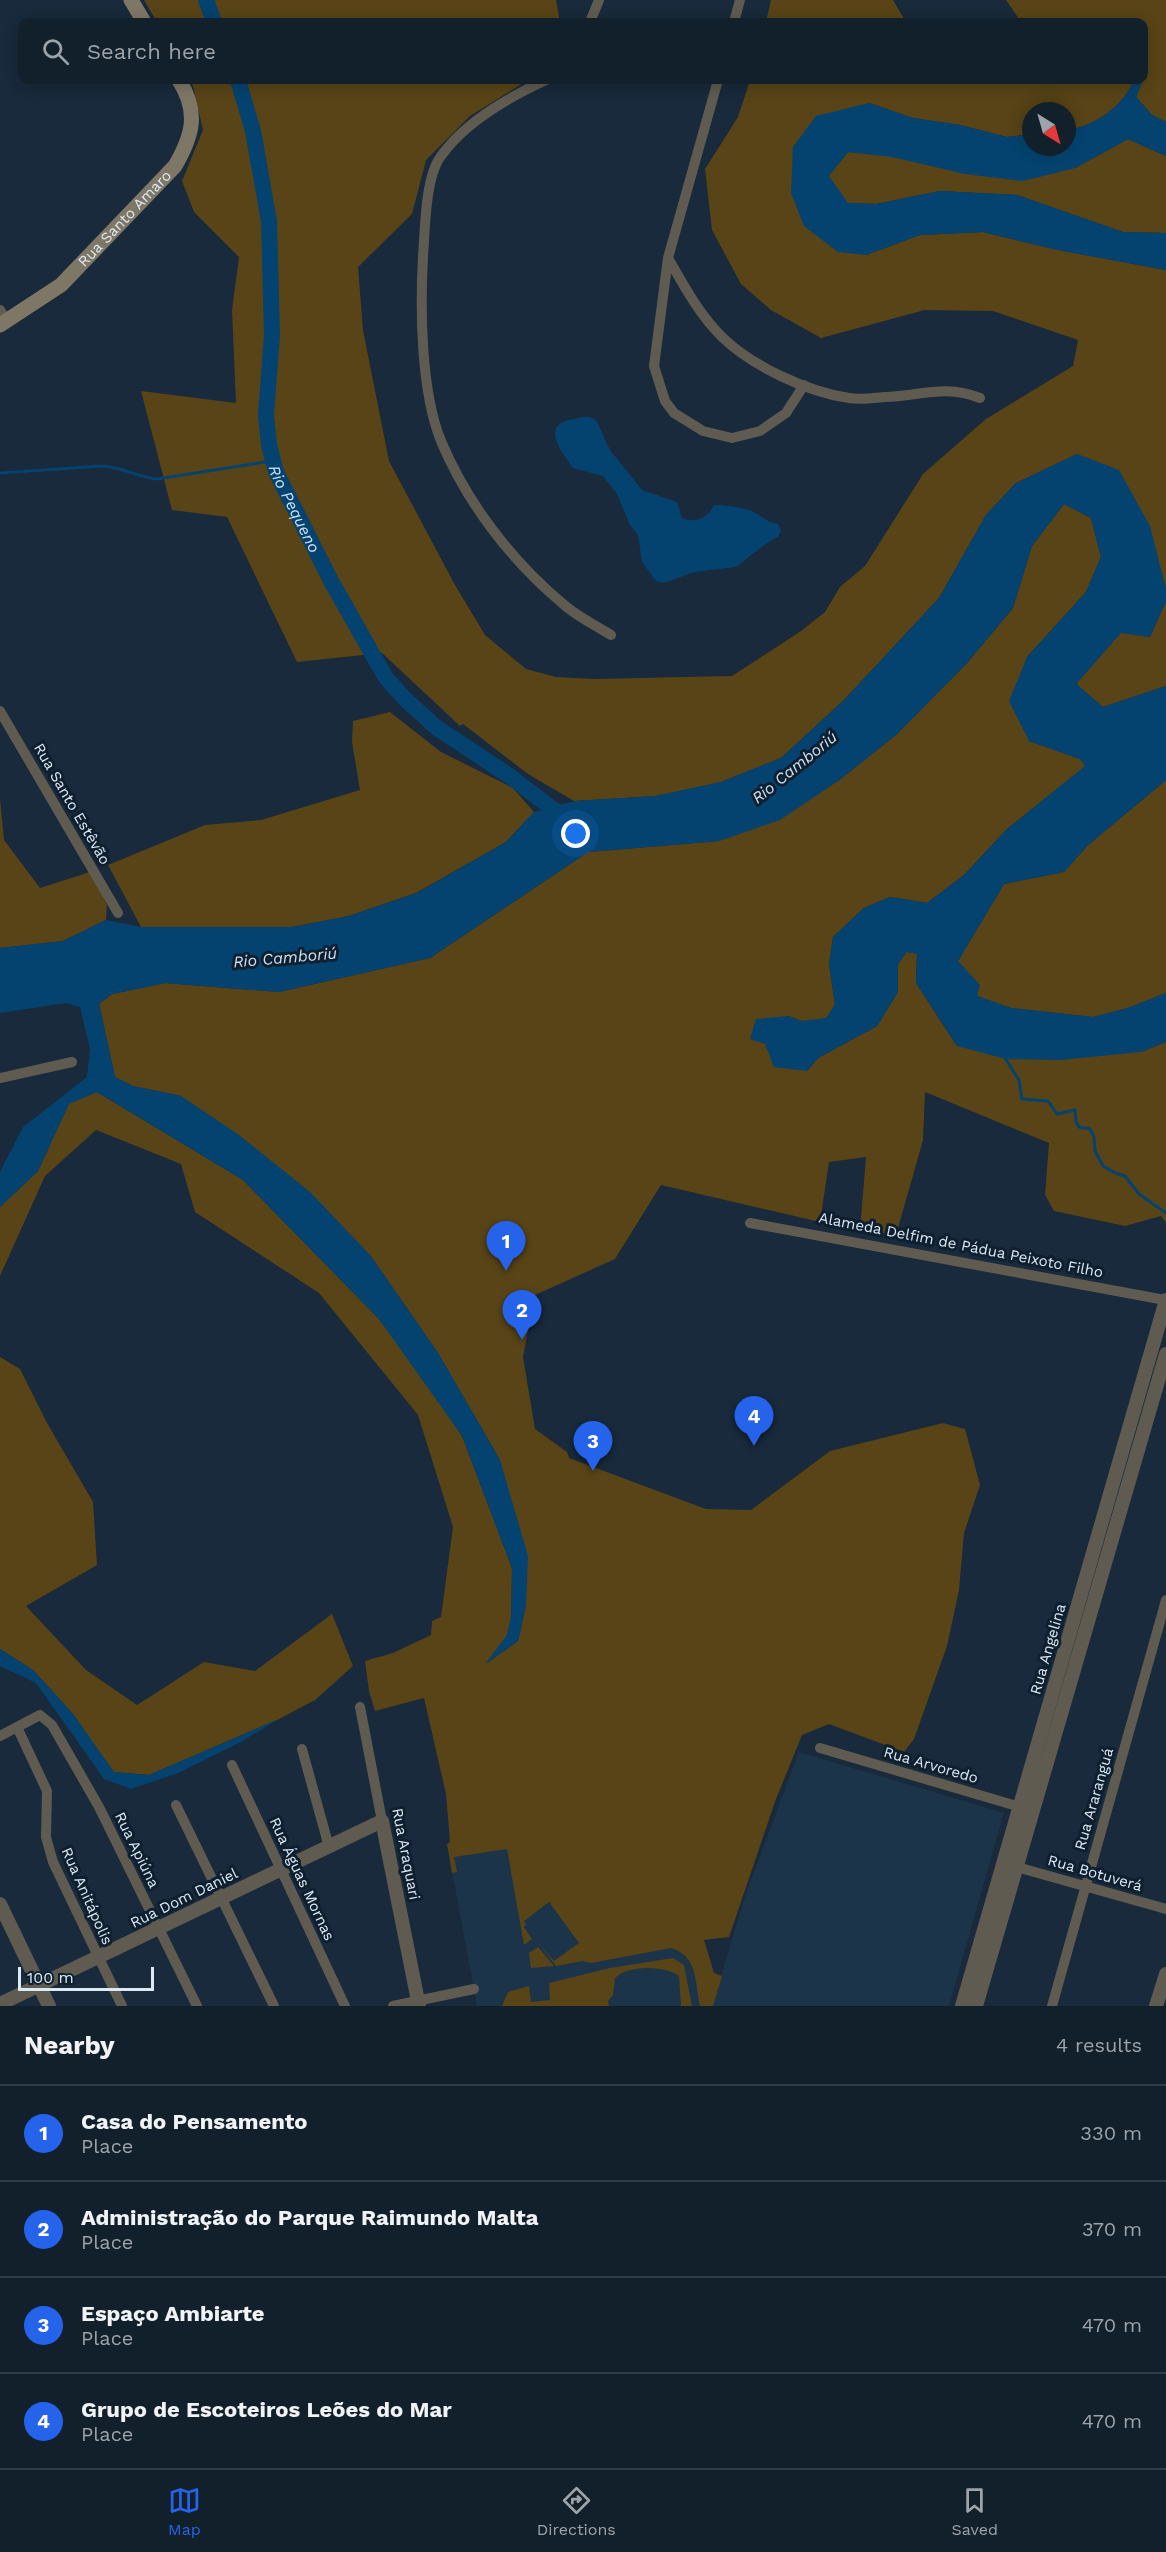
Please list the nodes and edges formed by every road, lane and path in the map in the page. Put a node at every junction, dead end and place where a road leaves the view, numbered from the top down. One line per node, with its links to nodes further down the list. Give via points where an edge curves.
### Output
1 (130, 0): 4 (main road)
2 (599, 0): 5 (street)
3 (740, 0): 6 (street)
4 (141, 18)
5 (592, 18)
6 (735, 18)
7 (181, 84): 11 (main road, Rua Santo Amaro, via 188,95 192,121 188,144 175,166 61,285)
8 (539, 84): 14 (street, via 489,112 457,136 439,158 427,198 422,276 425,364 441,440 488,525 533,577 564,605)
9 (717, 84): 10 (street)
10 (668, 258): 12 (street, via 692,300 723,337 756,363); 12 (street, via 654,366 665,401 674,413 703,431 732,438 760,431 786,413)
11 (2, 318)
12 (804, 385): 13 (street, via 850,398 942,389)
13 (980, 398)
14 (612, 635)
15 (0, 711): 16 (street, Rua Santo Estêvão)
16 (118, 913)
17 (72, 1062): 18 (street)
18 (0, 1078)
19 (750, 1223): 20 (street, Alameda Delfim de Pádua Peixoto Filho)
20 (1165, 1300): 23 (street, Rua Angelina)
21 (1166, 1354): 24 (street, Rua Angelina)
22 (1166, 1600): 37 (street, Rua Araranguá)
23 (1057, 1675): 24 (street); 32 (street, Rua Angelina)
24 (1071, 1680): 32 (street, Rua Angelina)
25 (360, 1707): 33 (street, Rua Araquari)
26 (16, 1727): 27 (street); 41 (street, Rua Apiúna, via 40,1715 49,1720 77,1766); 42 (street, Rua Anitápolis, via 47,1791 46,1837 52,1862)
27 (0, 1736)
28 (820, 1748): 32 (street, Rua Arvoredo)
29 (302, 1749): 34 (street)
30 (231, 1766): 36 (street, Rua Águas Mornas)
31 (176, 1805): 38 (street)
32 (1026, 1809): 35 (street, Rua Angelina); 54 (street, Rua Angelina)
33 (382, 1821): 34 (street, Rua Dom Daniel); 46 (street, Rua Araquari)
34 (329, 1847): 36 (street, Rua Dom Daniel)
35 (1017, 1867): 37 (street, Rua Botuverá); 55 (street, Rua Angelina)
36 (280, 1870): 38 (street, Rua Dom Daniel); 52 (street, Rua Águas Mornas)
37 (1085, 1886): 40 (street, Rua Botuverá); 56 (street, Rua Araranguá)
38 (222, 1898): 41 (street, Rua Dom Daniel); 51 (street)
39 (0, 1905): 44 (street)
40 (1166, 1909)
41 (159, 1928): 42 (street, Rua Dom Daniel); 50 (street, Rua Apiúna)
42 (98, 1957): 44 (street, Rua Dom Daniel); 49 (street, Rua Anitápolis)
43 (1166, 1974): 57 (street)
44 (39, 1986): 47 (street, Rua Dom Daniel); 48 (street)
45 (474, 1989): 46 (street)
46 (419, 2003): 53 (street)
47 (0, 2004)
48 (49, 2006)
49 (122, 2006)
50 (197, 2006)
51 (274, 2006)
52 (345, 2006)
53 (393, 2006)
54 (962, 2006)
55 (976, 2006)
56 (1052, 2006)
57 (1156, 2006)

